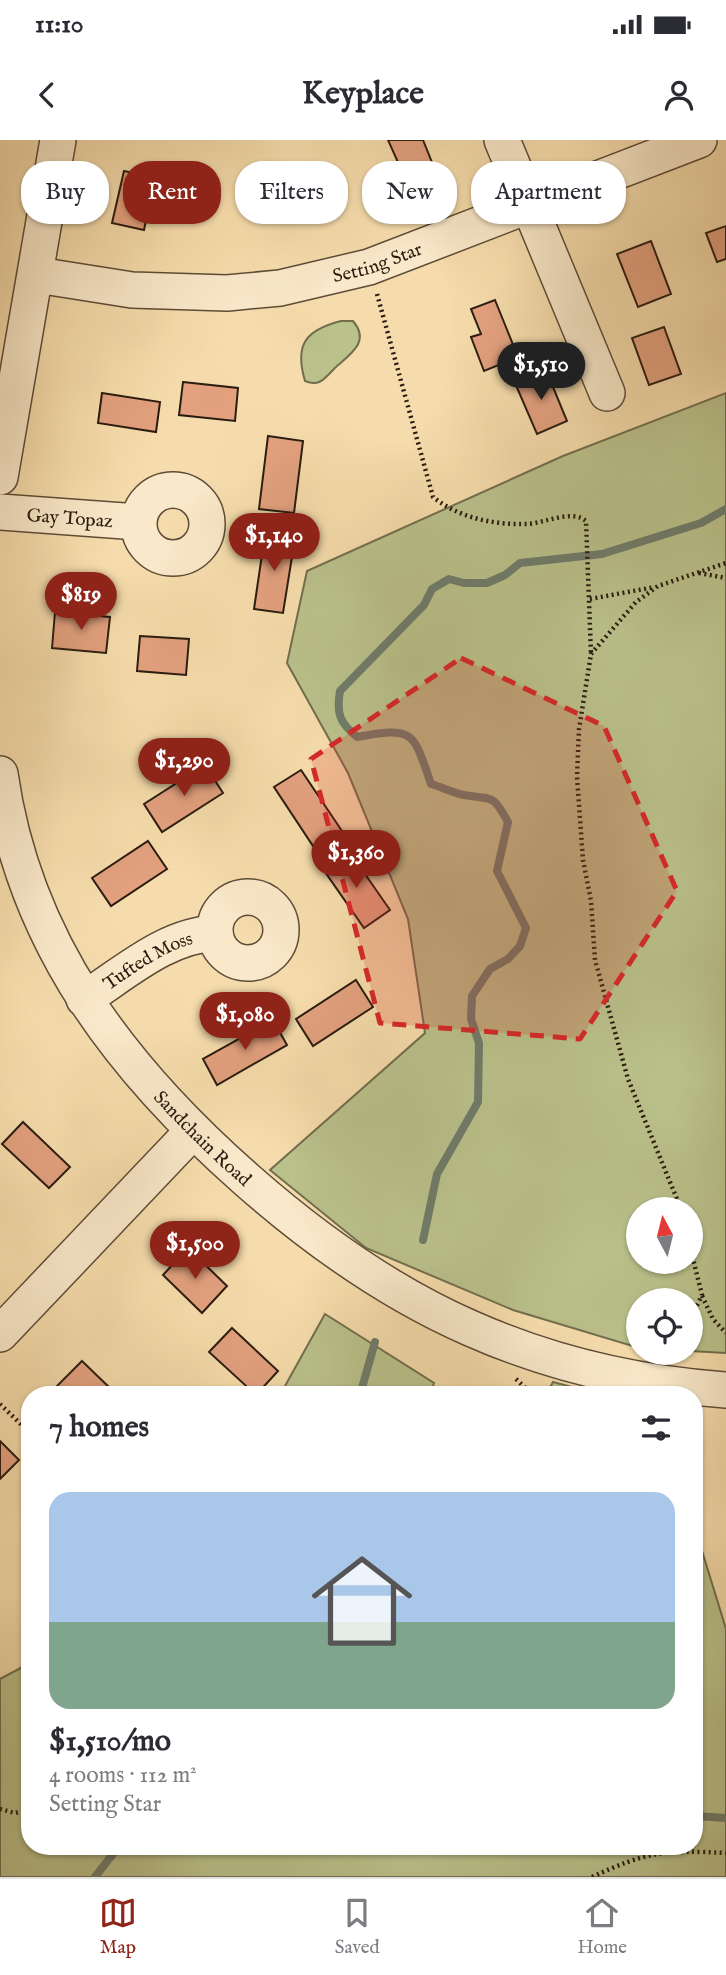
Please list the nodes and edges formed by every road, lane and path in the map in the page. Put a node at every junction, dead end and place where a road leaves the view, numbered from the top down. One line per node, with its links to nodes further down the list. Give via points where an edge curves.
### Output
1 (58, 140): 9 (street)
2 (502, 140): 4 (street)
3 (699, 140): 5 (street, Setting Star)
4 (511, 161)
5 (626, 169)
6 (482, 224): 8 (street, Setting Star)
7 (537, 224): 10 (street)
8 (369, 267): 9 (street, Setting Star, via 279,288 227,293 132,290); 18 (path, via 433,497 448,509 498,523 580,517 589,533)
9 (37, 275): 11 (street)
10 (607, 393)
11 (1, 461)
12 (0, 512): 13 (street, Gay Topaz)
13 (138, 522)
14 (726, 563): 15 (path)
15 (698, 573): 16 (path); 17 (path)
16 (726, 578)
17 (658, 586): 18 (path); 19 (path, via 636,602)
18 (590, 599): 19 (path)
19 (591, 654): 25 (path, via 580,717 577,777 595,960 628,1079)
20 (0, 774): 21 (street, Sandchain Road)
21 (7, 845): 23 (street, Sandchain Road, via 56,951)
22 (215, 933): 23 (street, Tufted Moss, via 191,934 170,943)
23 (84, 999): 24 (street, Sandchain Road, via 122,1053)
24 (192, 1132): 28 (street); 29 (street, Sandchain Road, via 323,1242 373,1277 471,1329 600,1371)
25 (676, 1197)
26 (703, 1297): 27 (path)
27 (726, 1333)
28 (0, 1334)
29 (686, 1386)
30 (703, 1388): 31 (street, Sandchain Road)
31 (726, 1390)
32 (0, 1404): 33 (path)
33 (21, 1424)
34 (0, 1809): 35 (path)
35 (21, 1811)
36 (703, 1852): 37 (path)
37 (726, 1853)
38 (642, 1855): 39 (path)
39 (592, 1877)

